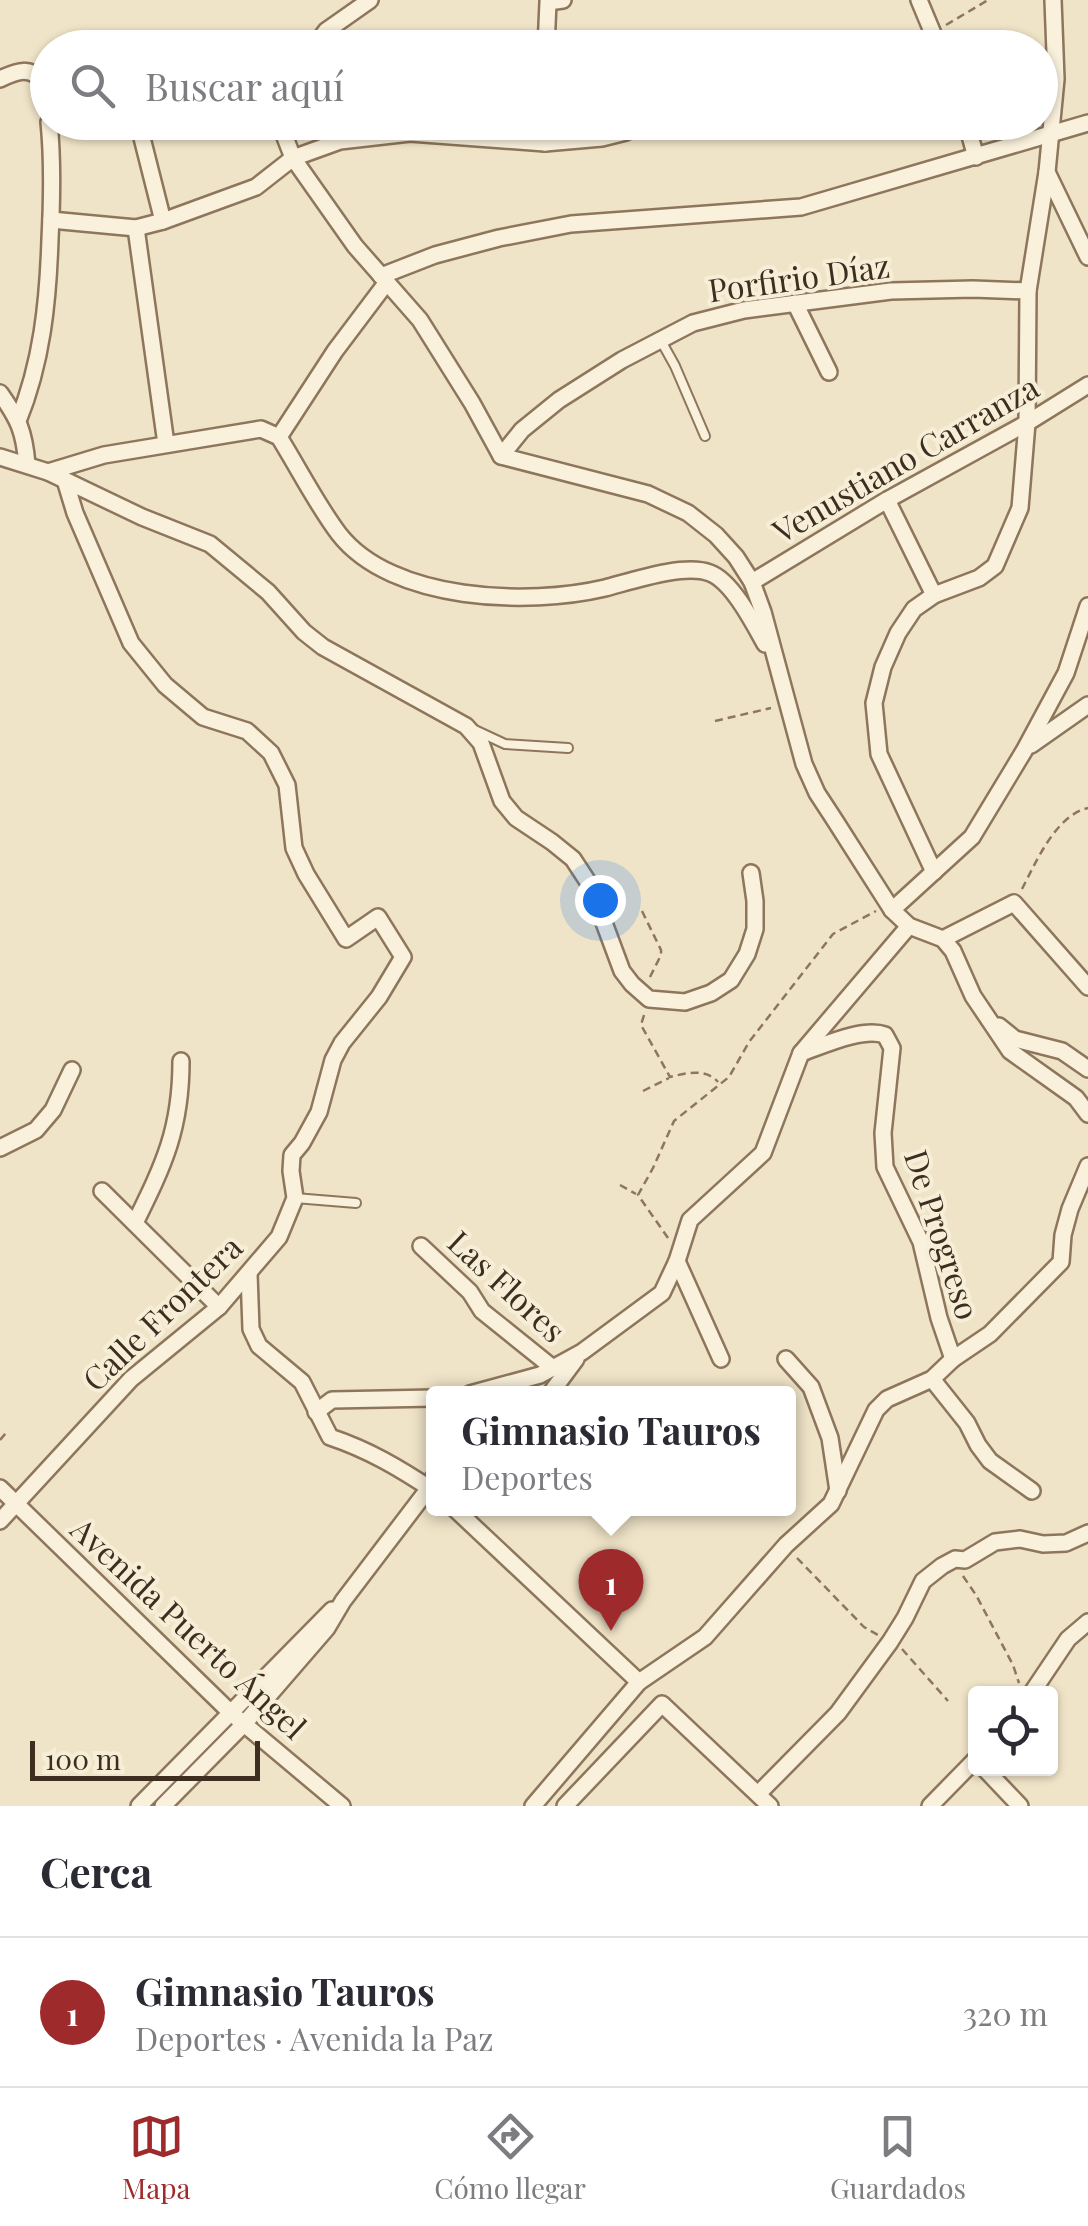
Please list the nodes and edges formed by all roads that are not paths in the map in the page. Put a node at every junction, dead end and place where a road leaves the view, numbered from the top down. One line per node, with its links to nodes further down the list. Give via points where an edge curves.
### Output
1 (370, 0): 5 (street)
2 (918, 0): 7 (street)
3 (1053, 0): 8 (street)
4 (556, 1): 6 (street)
5 (327, 30)
6 (550, 30)
7 (932, 30)
8 (1054, 30)
9 (30, 72): 10 (street)
10 (0, 78)
11 (1088, 123): 12 (street)
12 (1058, 131)
13 (51, 140): 27 (street)
14 (143, 140): 28 (street)
15 (286, 140): 24 (street)
16 (340, 140): 24 (street)
17 (496, 140): 23 (street)
18 (544, 140): 23 (street)
19 (583, 140): 23 (street)
20 (971, 140): 25 (street)
21 (1029, 140): 25 (street)
22 (1049, 140): 26 (street)
23 (545, 144)
24 (293, 158): 28 (street, via 256,188); 31 (street)
25 (976, 158): 31 (street, via 801,207 571,224 498,238 435,255)
26 (1047, 172): 30 (street); 32 (street)
27 (51, 220): 29 (street); 38 (street, via 41,345)
28 (163, 220): 29 (street)
29 (136, 228): 42 (street)
30 (1088, 257)
31 (384, 279): 41 (street); 43 (street, via 420,320)
32 (1028, 290): 33 (street, Porfirio Díaz, via 890,291); 39 (street)
33 (795, 303): 34 (street, Porfirio Díaz, via 710,318); 35 (street)
34 (660, 339): 40 (lane); 43 (street, Porfirio Díaz, via 560,400)
35 (829, 372)
36 (1088, 385): 39 (street, Venustiano Carranza)
37 (0, 393): 38 (street)
38 (18, 420): 45 (street)
39 (1028, 423): 48 (street, Venustiano Carranza); 50 (street, via 1020,508 995,566)
40 (705, 436)
41 (279, 437): 42 (street, via 261,429); 52 (street, via 341,537 396,574 434,588 508,598 583,593 691,570 712,573 731,590)
42 (166, 444): 46 (street)
43 (501, 456): 49 (street, via 648,494 688,513)
44 (0, 457): 45 (street)
45 (27, 464): 46 (street)
46 (48, 472): 47 (street)
47 (65, 480): 54 (street, via 210,544 323,647); 72 (street, Calle Frontera, via 131,643 165,685 204,717 247,731 271,753 287,786 294,848 346,939 378,917 403,956 333,1060 319,1112 292,1154)
48 (887, 500): 49 (street, Venustiano Carranza); 50 (street)
49 (752, 582): 52 (street)
50 (934, 595): 57 (street, via 898,633 874,703 880,754)
51 (1088, 606): 56 (street, via 1066,673)
52 (778, 665): 59 (street, via 804,764)
53 (1088, 705): 56 (street)
54 (466, 726): 55 (lane, via 504,744); 58 (street, via 485,750 502,802 573,859 590,884 622,971 645,996 685,1002 731,980 755,929)
55 (568, 748)
56 (1024, 750): 57 (street, via 972,838)
57 (934, 872): 59 (street)
58 (751, 873)
59 (892, 910): 60 (street)
60 (909, 926): 61 (street); 64 (street)
61 (943, 939): 62 (street, via 1014,904); 63 (street)
62 (1088, 987)
63 (990, 1019): 66 (street, via 1015,1039 1062,1051); 68 (street, via 1010,1052 1076,1098)
64 (802, 1053): 76 (street, via 763,1153 690,1220); 82 (street, De Progreso, via 875,1032 892,1048 886,1167 920,1242)
65 (181, 1061): 74 (street, via 173,1132)
66 (1088, 1069)
67 (72, 1070): 69 (street, via 36,1130)
68 (1088, 1114)
69 (0, 1148)
70 (1088, 1166): 82 (street, via 1070,1210 1061,1262 1003,1322)
71 (102, 1191): 74 (street)
72 (295, 1198): 73 (lane); 77 (street, Calle Frontera, via 279,1237)
73 (356, 1203)
74 (135, 1223): 78 (street)
75 (421, 1246): 83 (street, Las Flores, via 482,1311)
76 (676, 1261): 79 (street, via 662,1293); 80 (street)
77 (249, 1274): 78 (street, Calle Frontera); 88 (street, via 251,1329 259,1346 302,1382)
78 (219, 1307): 94 (street, Calle Frontera, via 131,1379)
79 (582, 1352): 83 (street); 86 (street)
80 (721, 1359)
81 (786, 1359): 91 (street, via 812,1388 830,1438)
82 (953, 1359): 84 (street)
83 (553, 1368): 85 (street)
84 (932, 1379): 91 (street, via 876,1410); 92 (street, via 990,1461)
85 (499, 1386)
86 (556, 1386)
87 (426, 1398): 88 (street, via 332,1400)
88 (316, 1412): 89 (street, via 330,1438)
89 (426, 1482)
90 (0, 1488): 94 (street, Avenida Puerto Ángel)
91 (838, 1491): 101 (street, via 705,1637)
92 (1032, 1491)
93 (426, 1493): 103 (street, via 327,1628)
94 (14, 1503): 96 (street, Calle Frontera); 103 (street, Avenida Puerto Ángel)
95 (463, 1516): 101 (street)
96 (0, 1520)
97 (1088, 1534): 106 (street, via 1066,1543 995,1542 923,1581 890,1642)
98 (1088, 1622): 100 (street)
99 (1088, 1634): 100 (street)
100 (1068, 1640): 102 (street)
101 (639, 1682): 110 (street)
102 (1036, 1686)
103 (238, 1718): 107 (street); 108 (street); 109 (street, Avenida Puerto Ángel)
104 (968, 1766): 112 (street)
105 (992, 1776): 113 (street)
106 (764, 1800): 111 (street, via 662,1704)
107 (140, 1806)
108 (162, 1806)
109 (342, 1806)
110 (532, 1806)
111 (565, 1806)
112 (930, 1806)
113 (1020, 1806)

